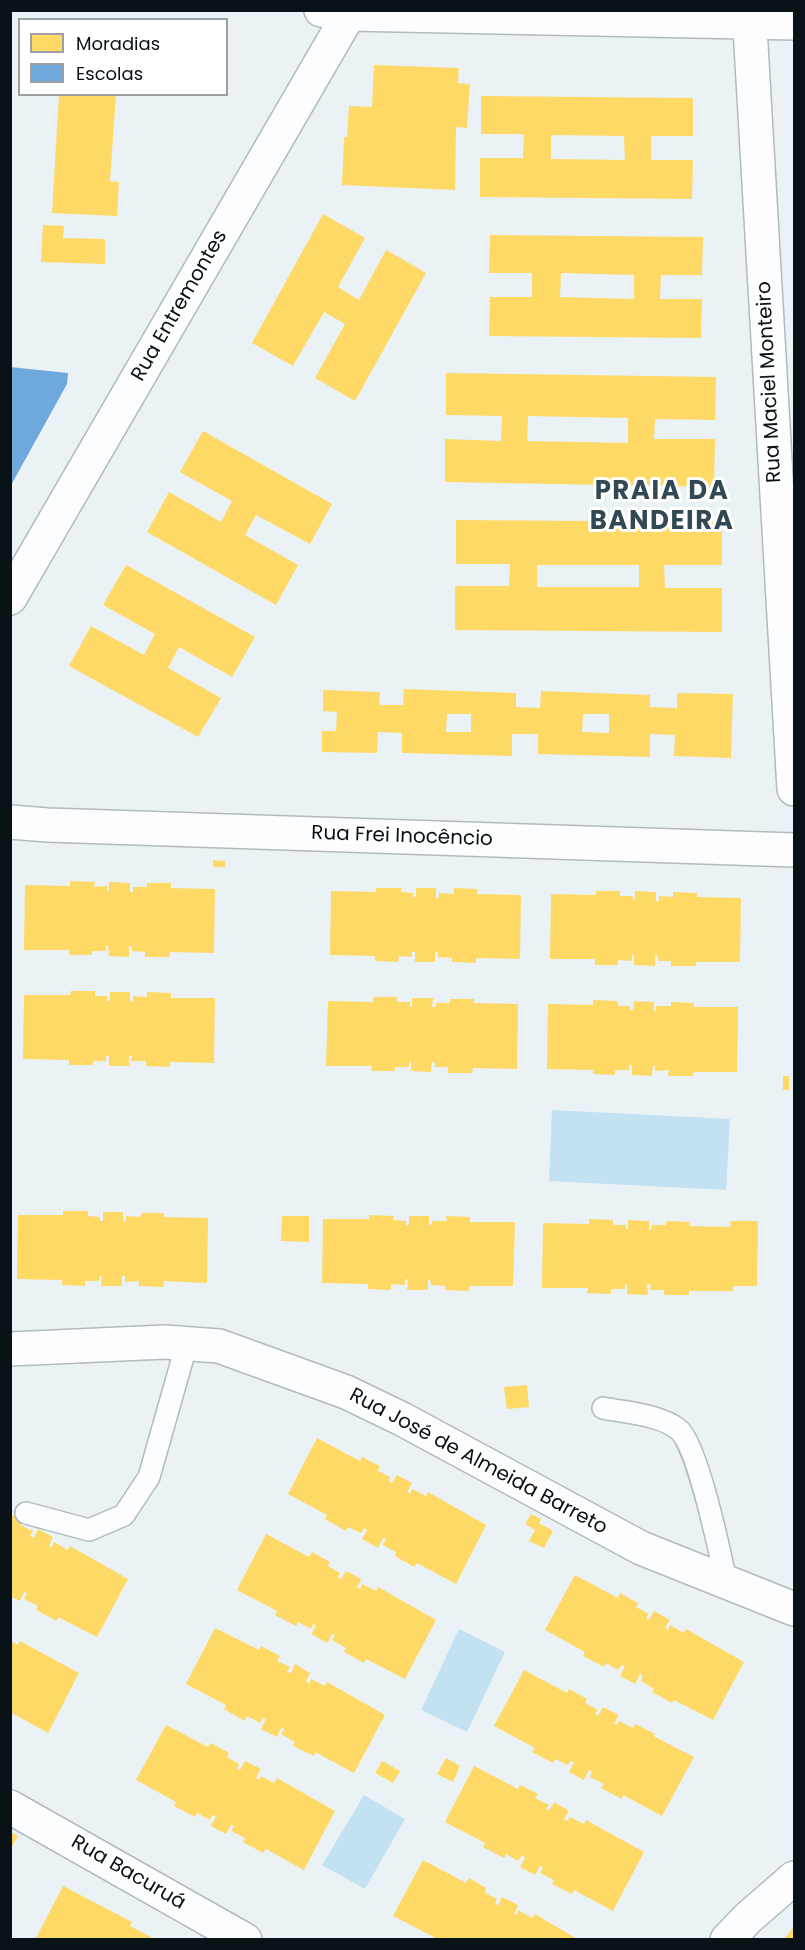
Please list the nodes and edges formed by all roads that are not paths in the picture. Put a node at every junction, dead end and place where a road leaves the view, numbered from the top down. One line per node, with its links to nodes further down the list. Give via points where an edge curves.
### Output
1 (335, 12): 2 (street); 4 (street, Rua Entremontes)
2 (749, 17): 3 (street); 5 (street, Rua Maciel Monteiro)
3 (795, 23)
4 (10, 598)
5 (795, 789)
6 (10, 822): 7 (street, Rua Frei Inocêncio)
7 (795, 850)
8 (187, 1343): 9 (street, Rua José de Almeida Barreto); 11 (lane, via 149,1477 124,1515 89,1530); 12 (street, Rua José de Almeida Barreto, via 219,1346 346,1392 641,1548)
9 (10, 1349)
10 (603, 1408): 12 (lane, via 658,1419 679,1430 692,1449)
11 (26, 1513)
12 (726, 1581): 13 (street, Rua José de Almeida Barreto)
13 (795, 1609)
14 (10, 1807): 16 (street, Rua Bacuruá)
15 (795, 1878): 17 (street)
16 (244, 1940)
17 (727, 1940)

